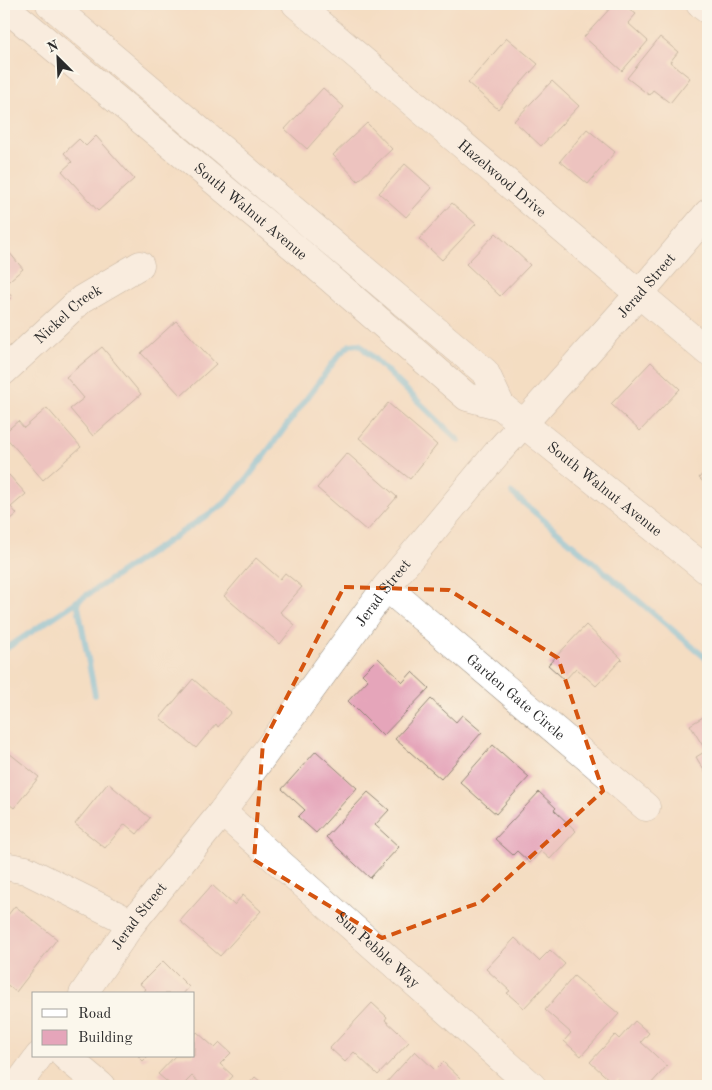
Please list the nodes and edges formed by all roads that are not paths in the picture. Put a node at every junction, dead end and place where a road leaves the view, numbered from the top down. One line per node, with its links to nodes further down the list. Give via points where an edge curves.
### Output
1 (50, 4): 11 (street, South Walnut Avenue, via 485,372)
2 (296, 4): 8 (street, Hazelwood Drive)
3 (700, 4): 5 (street)
4 (4, 6): 11 (street, South Walnut Avenue, via 294,247 467,397)
5 (708, 10)
6 (708, 213): 8 (street, Jerad Street)
7 (140, 264): 10 (street, Nickel Creek, via 82,299)
8 (640, 294): 9 (street, Hazelwood Drive); 12 (street, Jerad Street)
9 (708, 352)
10 (4, 371)
11 (501, 406): 12 (street, South Walnut Avenue)
12 (524, 423): 13 (street, South Walnut Avenue); 14 (street, Jerad Street)
13 (708, 571)
14 (386, 587): 15 (street, Garden Gate Circle); 16 (street, Jerad Street)
15 (646, 807)
16 (222, 812): 18 (street, Jerad Street); 24 (street, Sun Pebble Way)
17 (4, 866): 18 (street, via 26,870)
18 (132, 923): 19 (street, Jerad Street)
19 (84, 992)
20 (38, 1058): 22 (street)
21 (67, 1058): 23 (street)
22 (17, 1086)
23 (101, 1086)
24 (532, 1086)

